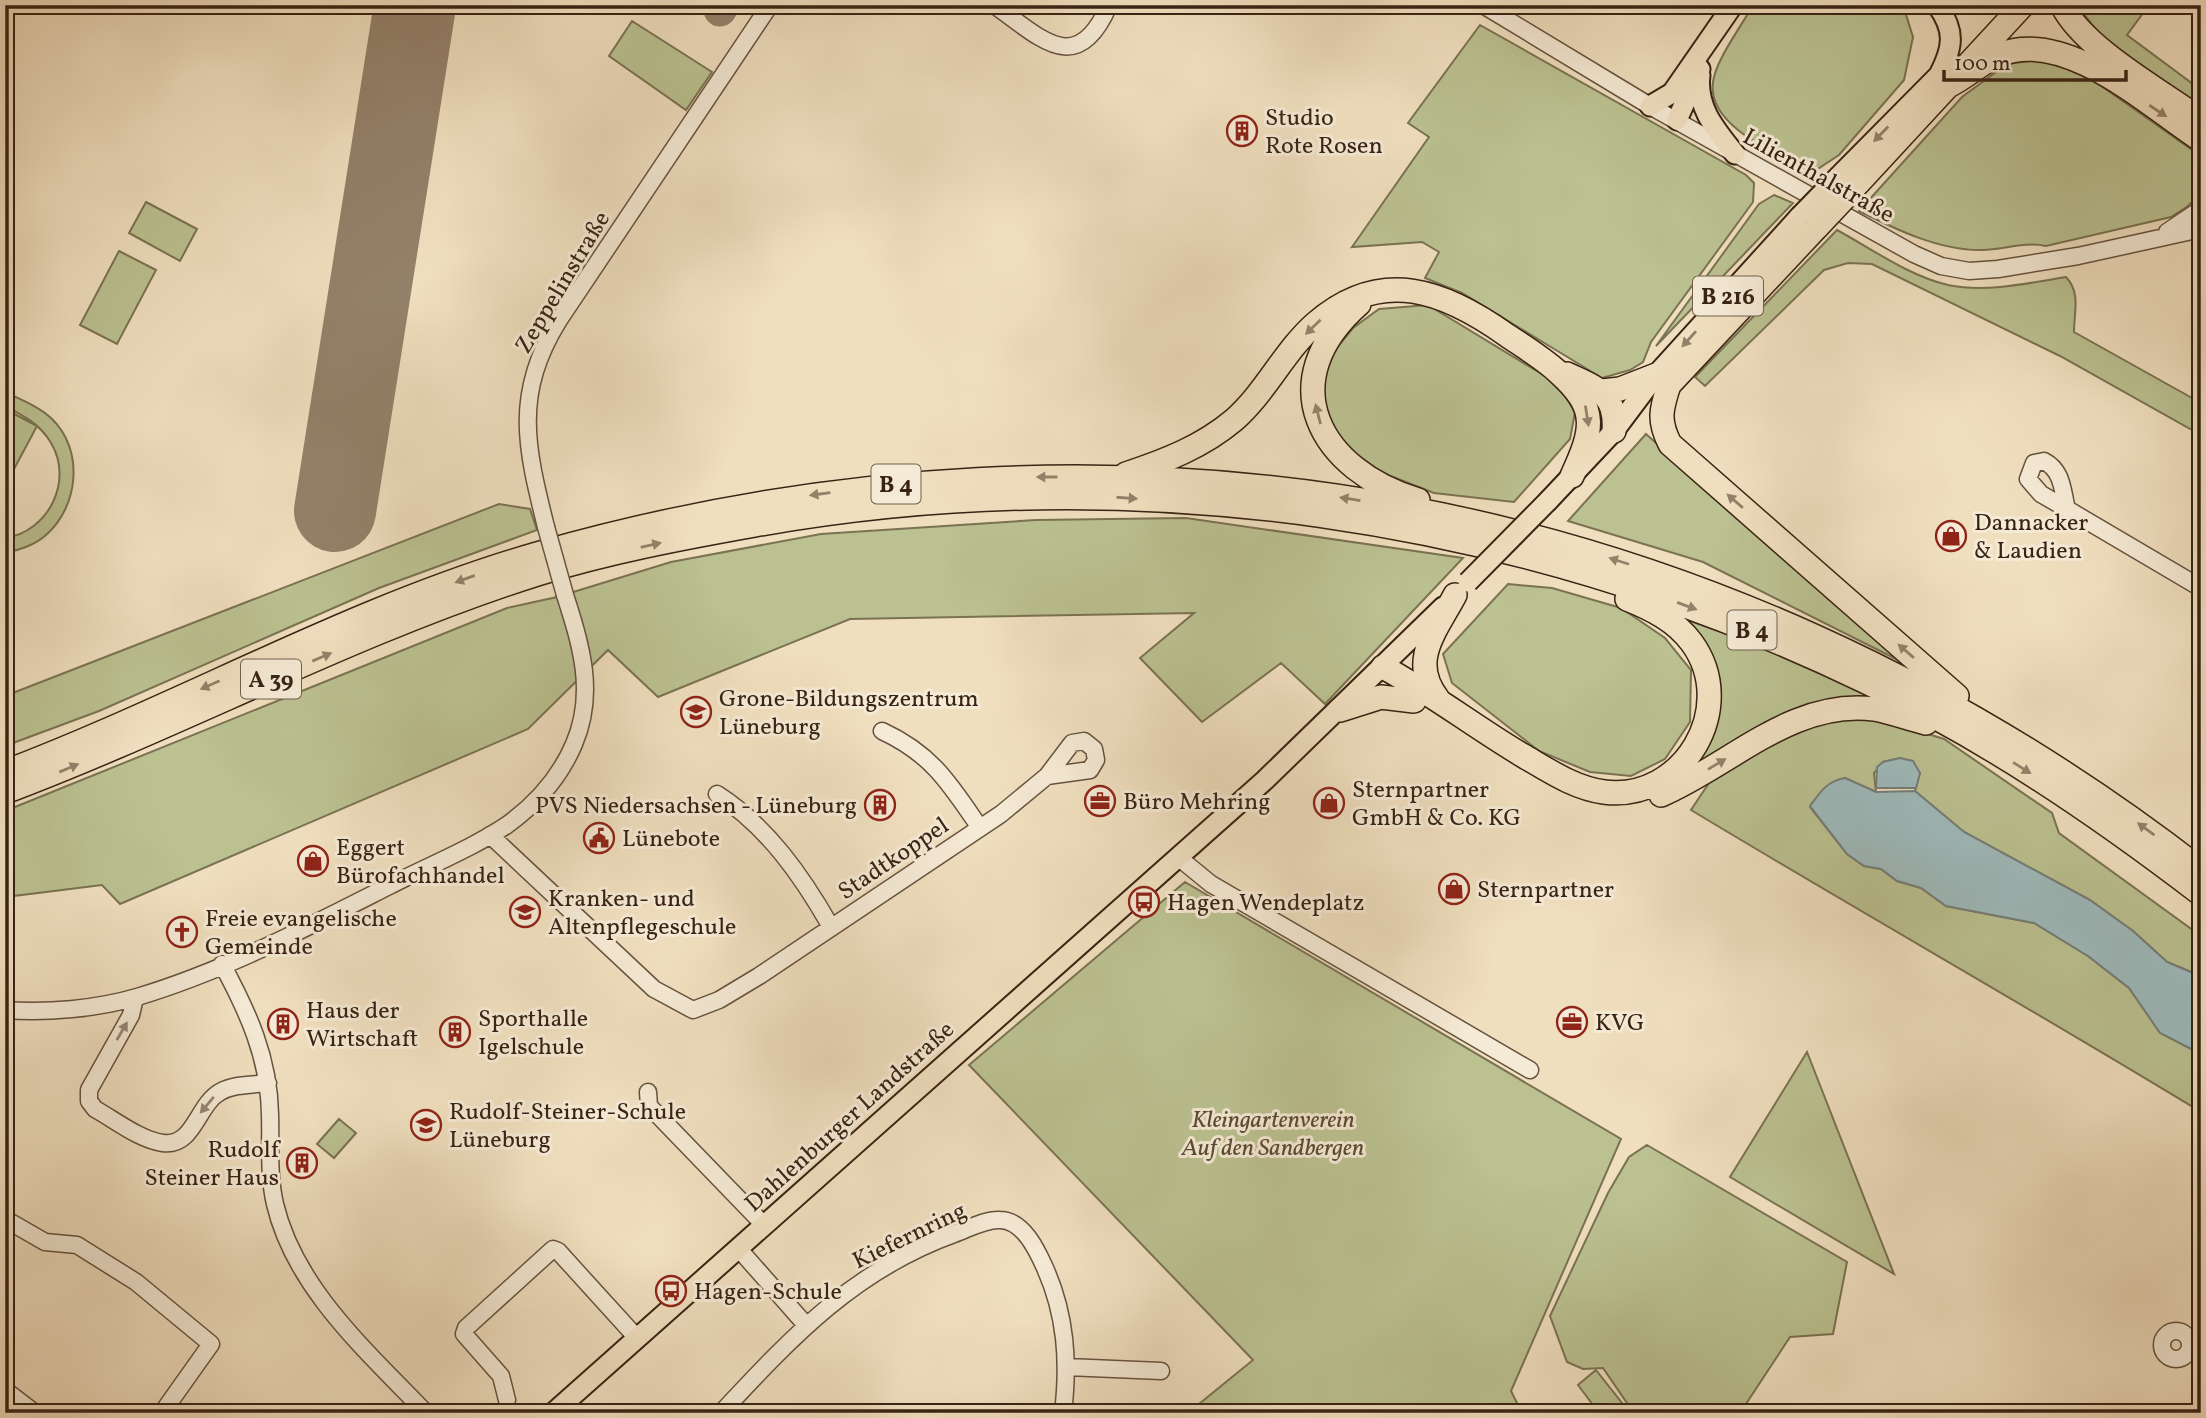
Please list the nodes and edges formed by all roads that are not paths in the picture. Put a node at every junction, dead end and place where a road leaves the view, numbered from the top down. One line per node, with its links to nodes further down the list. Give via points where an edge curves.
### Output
1 (770, 5): 45 (street, Zeppelinstraße, bridge, via 540,354 529,389 529,456 584,659 586,695 574,744 555,779)
2 (994, 5): 3 (street, via 1045,40 1071,47 1095,34)
3 (1109, 5)
4 (1483, 5): 13 (street, Lilienthalstraße)
5 (1733, 5): 10 (main road)
6 (1937, 5): 12 (main road, via 1951,27)
7 (2006, 5): 12 (highway, B 216)
8 (2024, 5): 12 (highway, B 216)
9 (2062, 5): 15 (highway, via 2070,21 2090,41)
10 (1721, 24): 11 (main road); 13 (main road, via 1672,93)
11 (1701, 67): 14 (main road); 16 (main road, via 1698,87 1702,106)
12 (1943, 81): 15 (highway, one-way to 15, via 2003,53 2045,49 2087,64); 22 (highway, B 216, bridge)
13 (1650, 106): 14 (street, Lilienthalstraße)
14 (1677, 120): 16 (street, Lilienthalstraße)
15 (2199, 135)
16 (1735, 154): 19 (street, Lilienthalstraße, via 1941,266 1969,271 1998,269 2078,256)
17 (2201, 209): 19 (street, Lilienthalstraße)
18 (2201, 229): 19 (street, Lilienthalstraße)
19 (2162, 235)
20 (1371, 294): 21 (highway, via 1416,291 1445,298 1476,313); 26 (highway, one-way to 26, via 1352,300 1315,324 1256,399 1214,436 1163,461); 29 (highway, one-way to 20, via 1365,477 1325,436 1314,400 1319,362 1343,320)
21 (1552, 366): 23 (highway); 25 (highway, one-way to 25, via 1575,387 1589,411 1584,450)
22 (1662, 380): 23 (highway); 24 (main road, B 216); 38 (highway, one-way to 22, via 1960,699 1670,444 1661,426)
23 (1602, 391): 24 (highway, via 1614,407)
24 (1614, 431): 25 (main road, B 216)
25 (1572, 475): 32 (main road, B 216, bridge)
26 (1115, 477): 28 (highway, B 4, one-way to 28, via 963,479 874,486); 29 (highway, B 4, one-way to 26, via 1286,490)
27 (2067, 509): 33 (street)
28 (680, 519): 40 (highway, A 39, one-way to 40, via 530,556 418,596)
29 (1465, 519): 38 (highway, B 4, one-way to 29, via 1873,663 1750,607 1542,537)
30 (1529, 556): 31 (highway, B 4, one-way to 30, via 690,537 875,506 1072,496 1339,517); 36 (highway, via 1650,608 1680,629 1698,654 1708,682 1706,724 1697,746 1671,776 1656,785 1606,792 1586,789); 38 (highway, B 4, one-way to 38, via 1615,580 1742,626)
31 (584, 561): 42 (highway, A 39, one-way to 31, via 422,615)
32 (1462, 588): 34 (main road, B 216); 36 (highway, via 1424,657 1427,681)
33 (2201, 588)
34 (1383, 667): 35 (highway); 36 (highway); 37 (main road, B 216)
35 (1414, 701): 37 (highway, via 1381,697); 38 (highway, one-way to 38, via 1560,786 1604,801 1641,801 1662,795 1781,726 1820,713 1874,709)
36 (1444, 707)
37 (1336, 713): 46 (main road, Dahlenburger Landstraße)
38 (1967, 724): 47 (highway, B 4, one-way to 38, via 2073,778); 48 (highway, B 4, one-way to 48)
39 (882, 731): 44 (street, Stadtkoppel, via 925,755)
40 (5, 772)
41 (1047, 776): 44 (street, Stadtkoppel)
42 (5, 792)
43 (717, 794): 49 (street, Stadtkoppel, via 769,838 807,886)
44 (980, 828): 49 (street, Stadtkoppel)
45 (491, 835): 49 (street, Stadtkoppel, via 654,989 693,1010 739,988); 50 (street)
46 (1178, 856): 53 (street, via 1211,884); 57 (main road, Dahlenburger Landstraße)
47 (2201, 870)
48 (2201, 894)
49 (831, 927)
50 (222, 964): 51 (street); 54 (street, via 256,1033)
51 (135, 998): 52 (street, via 69,1008); 54 (street, one-way to 51, via 219,1092 186,1136 171,1143 153,1140 95,1109 89,1090 131,1015)
52 (5, 1010)
53 (1530, 1070)
54 (268, 1083): 69 (street, via 272,1185 295,1258 333,1313)
55 (648, 1092): 57 (street, via 649,1107)
56 (5, 1219): 68 (street, via 45,1242 77,1245 135,1282 212,1344)
57 (764, 1225): 58 (main road, Dahlenburger Landstraße)
58 (738, 1248): 59 (street); 62 (main road, Dahlenburger Landstraße)
59 (805, 1324): 63 (street, Kiefernring, via 896,1261 944,1237 1001,1219 1027,1236 1039,1256 1059,1307); 71 (street, Kiefernring)
60 (2201, 1326): 61 (street)
61 (2188, 1336)
62 (637, 1338): 66 (street, via 553,1249 464,1334 501,1376); 70 (main road, Dahlenburger Landstraße)
63 (1067, 1367): 64 (street); 72 (street, Kiefernring)
64 (1161, 1371)
65 (5, 1390): 67 (street)
66 (508, 1401)
67 (35, 1413)
68 (162, 1413)
69 (426, 1413)
70 (553, 1413)
71 (722, 1413)
72 (1063, 1413)

